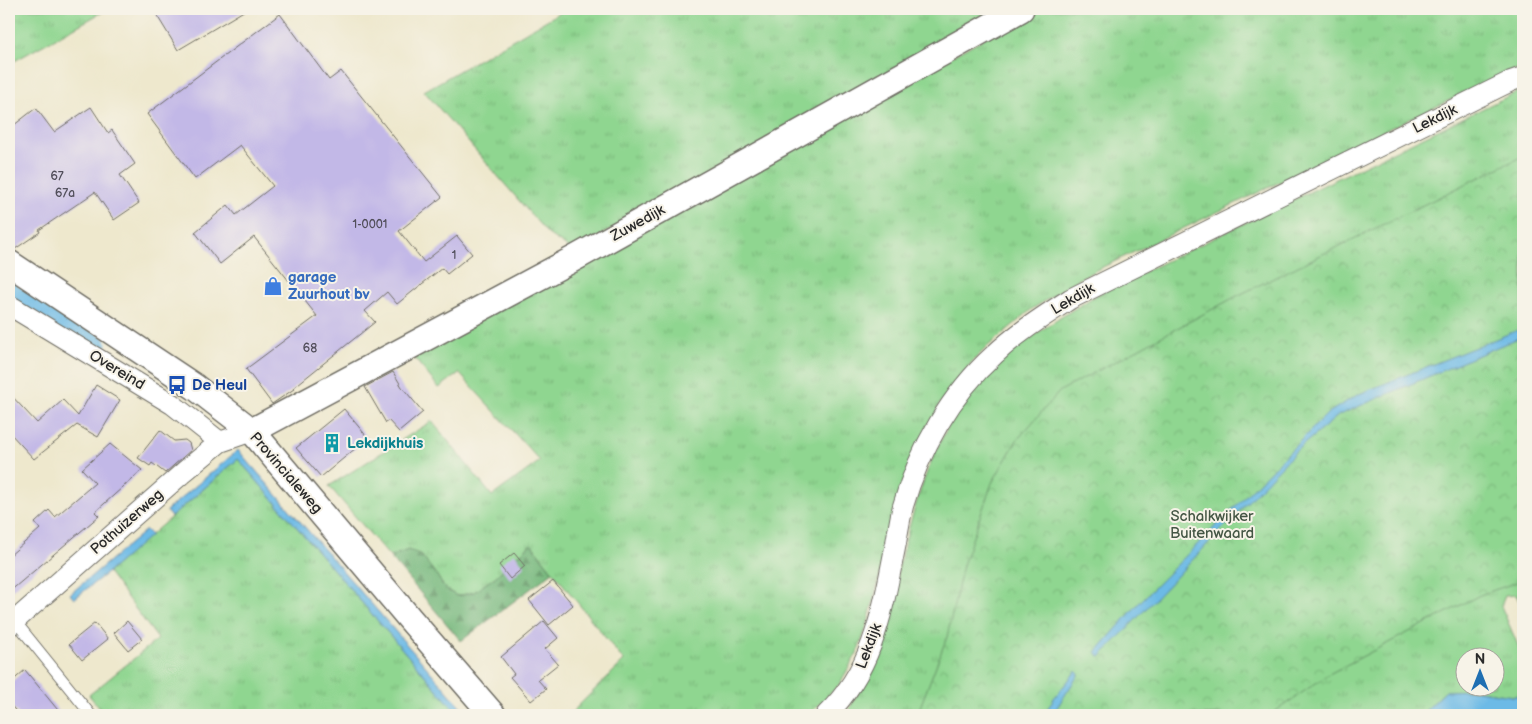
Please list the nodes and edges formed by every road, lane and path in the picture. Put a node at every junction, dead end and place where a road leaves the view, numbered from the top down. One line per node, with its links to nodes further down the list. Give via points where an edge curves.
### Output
1 (1021, 9): 5 (street, Zuwedijk, via 577,257)
2 (1523, 77): 10 (street, Lekdijk, via 1070,299 993,355 938,424 918,464 903,506 884,602 867,658 840,702)
3 (9, 263): 5 (street, Provincialeweg, via 195,387)
4 (9, 305): 6 (street, Overeind, via 172,404)
5 (252, 431): 6 (street, Pothuizerweg); 9 (street, Provincialeweg)
6 (220, 442): 7 (street, Pothuizerweg)
7 (12, 623): 8 (lane)
8 (91, 715)
9 (493, 715)
10 (826, 715)

